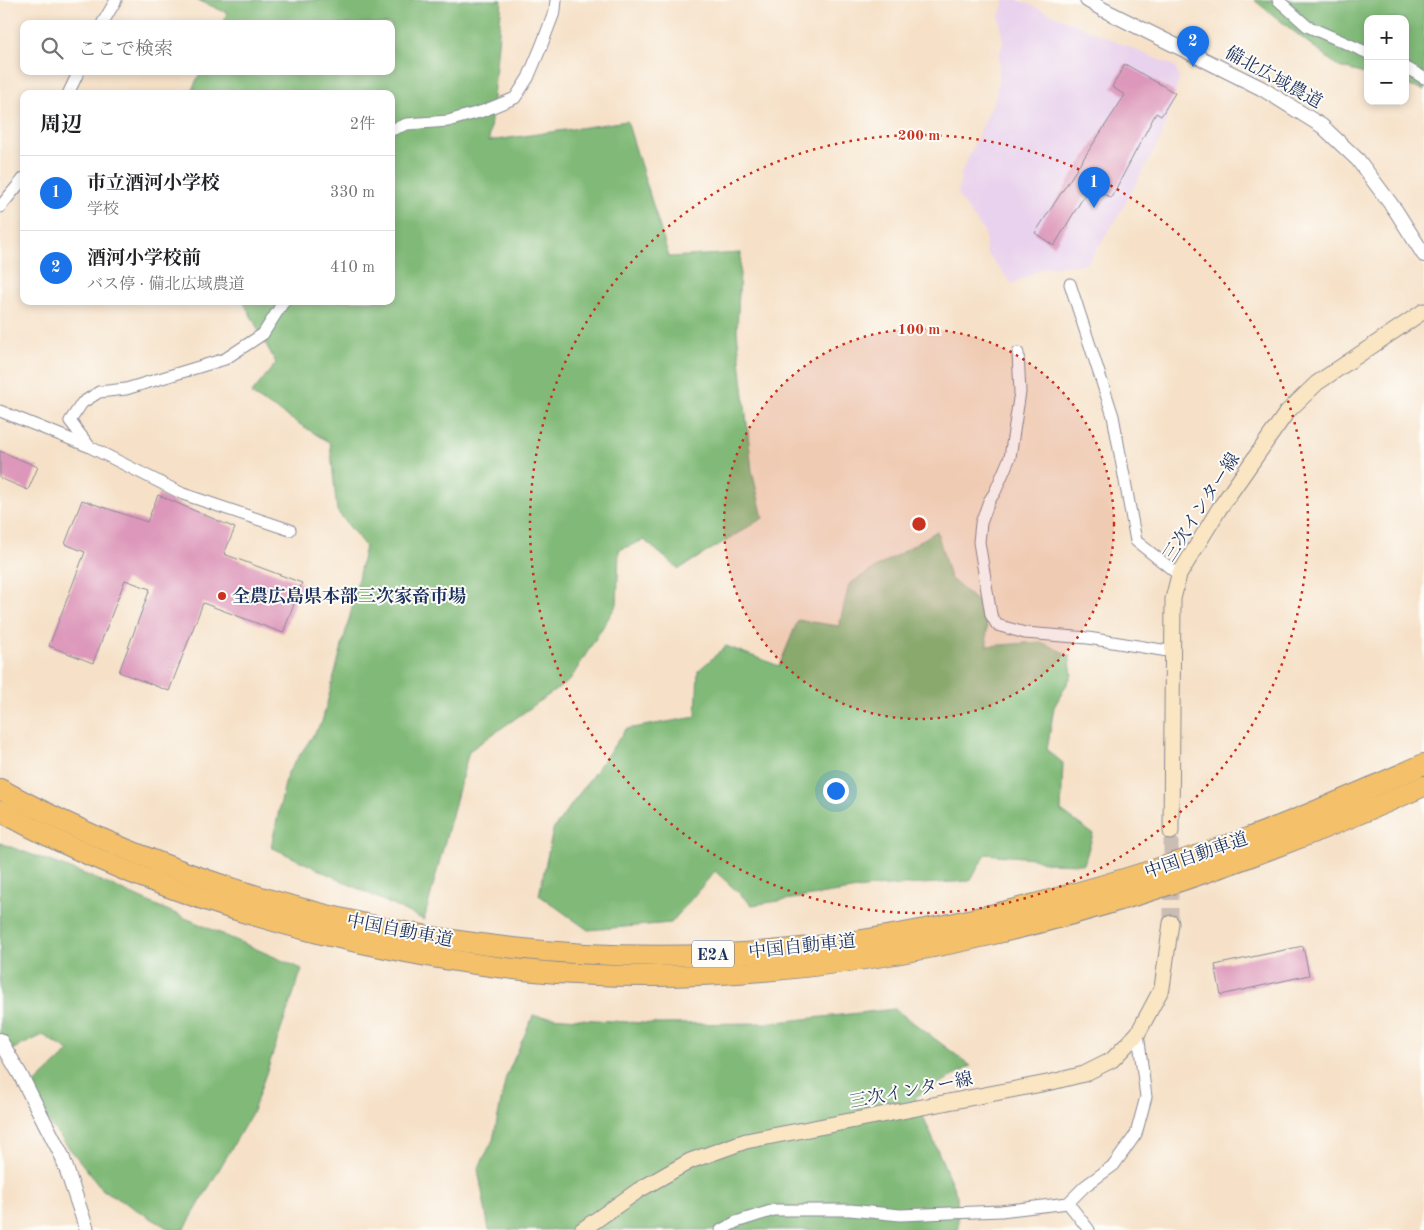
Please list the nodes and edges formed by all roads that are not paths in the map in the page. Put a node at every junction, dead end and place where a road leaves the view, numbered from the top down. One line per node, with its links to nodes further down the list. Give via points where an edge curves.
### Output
1 (116, 0): 5 (street)
2 (556, 0): 11 (street, via 541,47 515,98 448,121 407,124)
3 (1087, 0): 14 (street, 備北広域農道, via 1261,88 1322,126 1358,160)
4 (1278, 0): 6 (street, via 1307,26)
5 (104, 20)
6 (1364, 51)
7 (1409, 69): 9 (street)
8 (77, 75): 10 (street)
9 (1424, 78)
10 (70, 90)
11 (395, 128)
12 (20, 183): 13 (street)
13 (0, 207)
14 (1424, 255)
15 (1070, 284): 22 (street, via 1113,416 1136,541)
16 (281, 305): 20 (street, via 263,334 225,359 126,389 99,392 82,403 70,421)
17 (1424, 311): 22 (main road, 三次インター線, via 1317,383 1287,412 1218,509)
18 (1018, 353): 23 (street, via 1020,392 1010,457 985,510 980,532 991,615 998,625 1024,633 1088,638)
19 (0, 411): 20 (street)
20 (90, 447): 21 (street, via 183,494)
21 (290, 530)
22 (1179, 575): 23 (main road, 三次インター線, via 1173,599)
23 (1174, 652): 28 (main road, 三次インター線)
24 (1424, 764): 26 (highway, 中国自動車道 / E2A, via 1248,838 1060,897 915,930 836,944 684,956 614,956 530,950 442,939 356,922 193,876 101,839)
25 (1424, 786): 27 (highway, 中国自動車道 / E2A, via 1252,857 1151,892 1064,917 986,936 850,960 679,976 523,970 347,940 273,922 189,894 101,860)
26 (0, 789)
27 (5, 815)
28 (1171, 832)
29 (1171, 923): 30 (main road, 三次インター線, via 1162,988)
30 (1138, 1033): 32 (street, via 1146,1097 1136,1134 1114,1165); 34 (main road, 三次インター線, via 1112,1060 1084,1074 737,1144 690,1161 639,1190)
31 (0, 1040): 33 (street, via 62,1156)
32 (1068, 1202): 35 (street, via 1002,1211 900,1215 850,1210 774,1210); 36 (street)
33 (87, 1230)
34 (582, 1230)
35 (721, 1230)
36 (1089, 1230)

